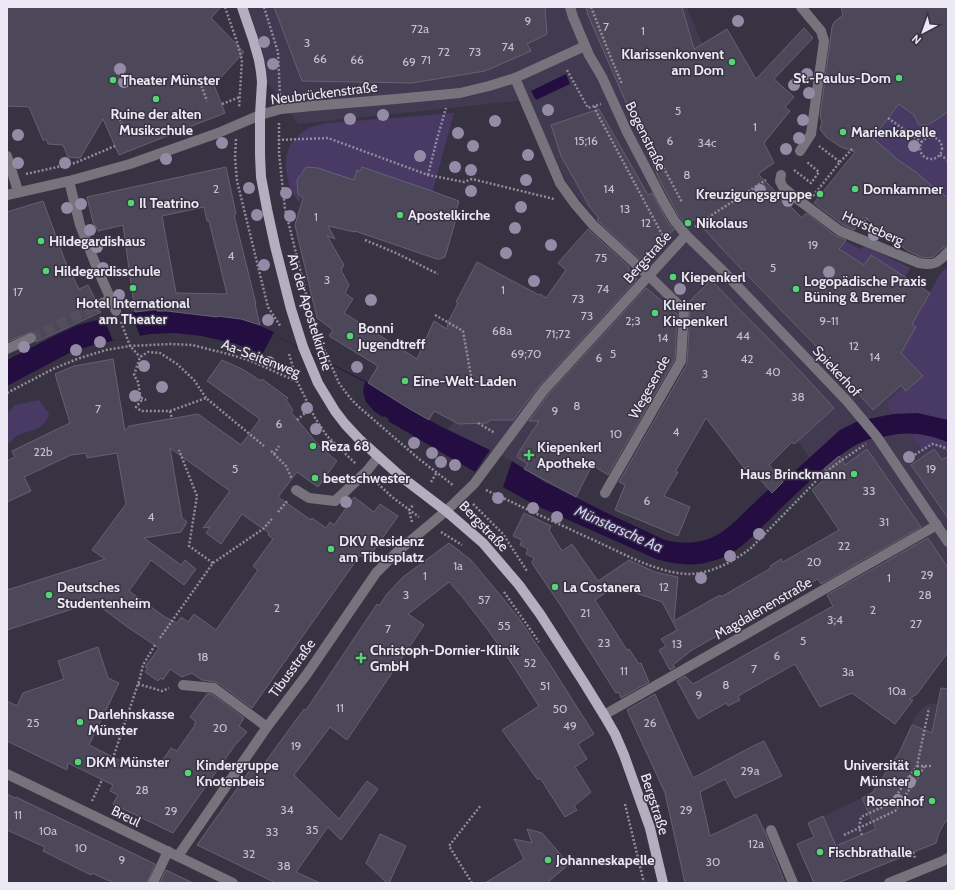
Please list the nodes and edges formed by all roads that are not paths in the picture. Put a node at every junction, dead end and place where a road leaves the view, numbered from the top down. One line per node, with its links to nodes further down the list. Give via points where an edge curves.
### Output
1 (242, 7): 6 (main road, An der Apostelkirche, via 261,72)
2 (570, 7): 4 (street, Bogenstraße)
3 (801, 7): 7 (street, via 821,31 824,41 811,134)
4 (585, 46): 5 (street, Neubrückenstraße); 13 (street, Bogenstraße, via 663,201)
5 (515, 78): 6 (street, Neubrückenstraße, via 460,93 312,106); 15 (street, via 560,183 593,225)
6 (260, 115): 10 (street, Neubrückenstraße, via 218,133 130,164); 21 (main road, An der Apostelkirche, via 261,177 275,246 303,347 324,394 345,424)
7 (802, 155)
8 (7, 156): 11 (street)
9 (781, 175): 14 (street, Horsteberg, via 783,187 840,231 927,264 936,263)
10 (69, 181): 11 (street, Neubrückenstraße); 16 (street, via 80,225)
11 (18, 191): 12 (street, Neubrückenstraße)
12 (7, 194)
13 (686, 235): 15 (street, Bergstraße); 25 (street, Spiekerhof, via 863,420)
14 (948, 252)
15 (648, 276): 23 (street, Wegesende, via 684,310 681,361); 24 (street, Bergstraße, via 544,390 481,476)
16 (110, 298): 17 (street); 18 (street)
17 (98, 305)
18 (116, 311)
19 (30, 338): 20 (street)
20 (7, 349)
21 (378, 457): 22 (street, via 366,472 335,500 309,498); 24 (main road, An der Apostelkirche)
22 (296, 490)
23 (605, 493)
24 (446, 511): 28 (main road, Bergstraße, via 483,543 519,585); 29 (street, Tibusstraße, via 376,573 307,674)
25 (937, 525): 26 (street, Spiekerhof); 28 (street, Magdalenenstraße)
26 (948, 542)
27 (183, 685): 29 (street, via 214,688)
28 (604, 715): 37 (main road, Bergstraße, via 618,741 641,802)
29 (267, 727): 33 (street, Tibusstraße)
30 (7, 774): 32 (street, Breul)
31 (771, 830): 38 (street)
32 (168, 851): 33 (street, Breul); 35 (street)
33 (178, 856): 36 (street, Breul)
34 (946, 860): 39 (street)
35 (154, 883)
36 (233, 883)
37 (663, 883)
38 (793, 883)
39 (889, 883)

